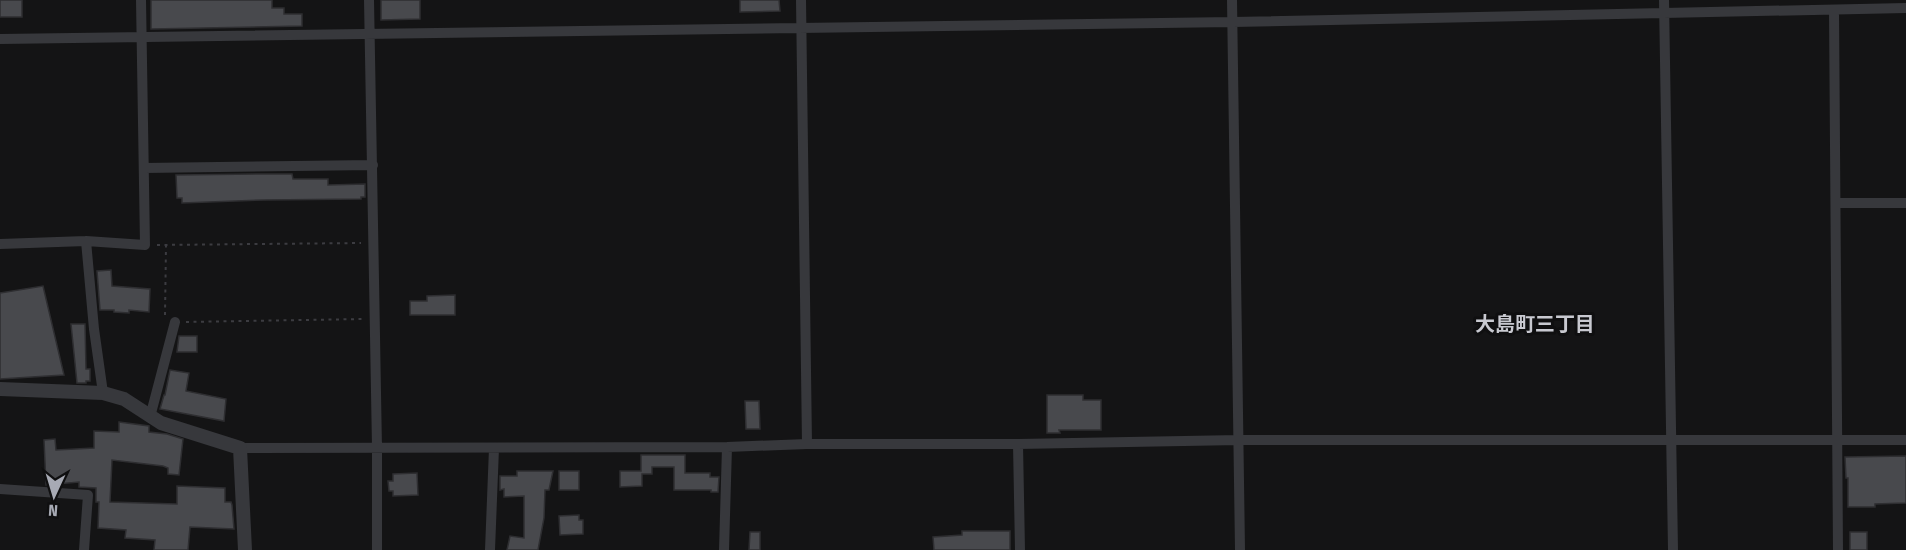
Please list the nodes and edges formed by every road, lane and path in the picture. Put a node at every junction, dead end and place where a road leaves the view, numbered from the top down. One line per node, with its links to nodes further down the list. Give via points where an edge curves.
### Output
1 (141, 0): 12 (street)
2 (369, 0): 11 (street)
3 (801, 0): 10 (street)
4 (1232, 0): 9 (street)
5 (1664, 0): 8 (street)
6 (1906, 8): 7 (street)
7 (1834, 11): 8 (street); 16 (street)
8 (1664, 14): 9 (street); 31 (street)
9 (1233, 22): 10 (street); 28 (street)
10 (801, 27): 11 (street); 32 (street)
11 (369, 33): 12 (street); 14 (street)
12 (142, 36): 13 (street); 15 (street)
13 (0, 39)
14 (373, 165): 15 (street); 19 (street)
15 (144, 168): 21 (street)
16 (1836, 203): 17 (street); 29 (street)
17 (1906, 203)
18 (86, 242): 20 (street); 21 (street); 26 (street)
19 (374, 243): 22 (path); 23 (street)
20 (0, 244)
21 (145, 245): 22 (path)
22 (166, 245): 24 (path, via 165,316)
23 (375, 319): 24 (path); 36 (street)
24 (175, 322): 27 (street)
25 (0, 389): 26 (street)
26 (103, 393): 27 (street, via 124,399)
27 (150, 417): 35 (street)
28 (1239, 440): 31 (street); 33 (street); 45 (street)
29 (1837, 440): 30 (street); 31 (street); 47 (street)
30 (1906, 440)
31 (1670, 441): 46 (street)
32 (807, 444): 33 (street); 34 (street)
33 (1018, 444): 44 (street)
34 (727, 447): 37 (street); 43 (street)
35 (240, 448): 36 (street); 40 (street)
36 (377, 448): 37 (street); 41 (street)
37 (494, 448): 42 (street)
38 (0, 489): 39 (street, via 88,495)
39 (84, 550)
40 (245, 550)
41 (377, 550)
42 (490, 550)
43 (724, 550)
44 (1020, 550)
45 (1240, 550)
46 (1673, 550)
47 (1838, 550)

